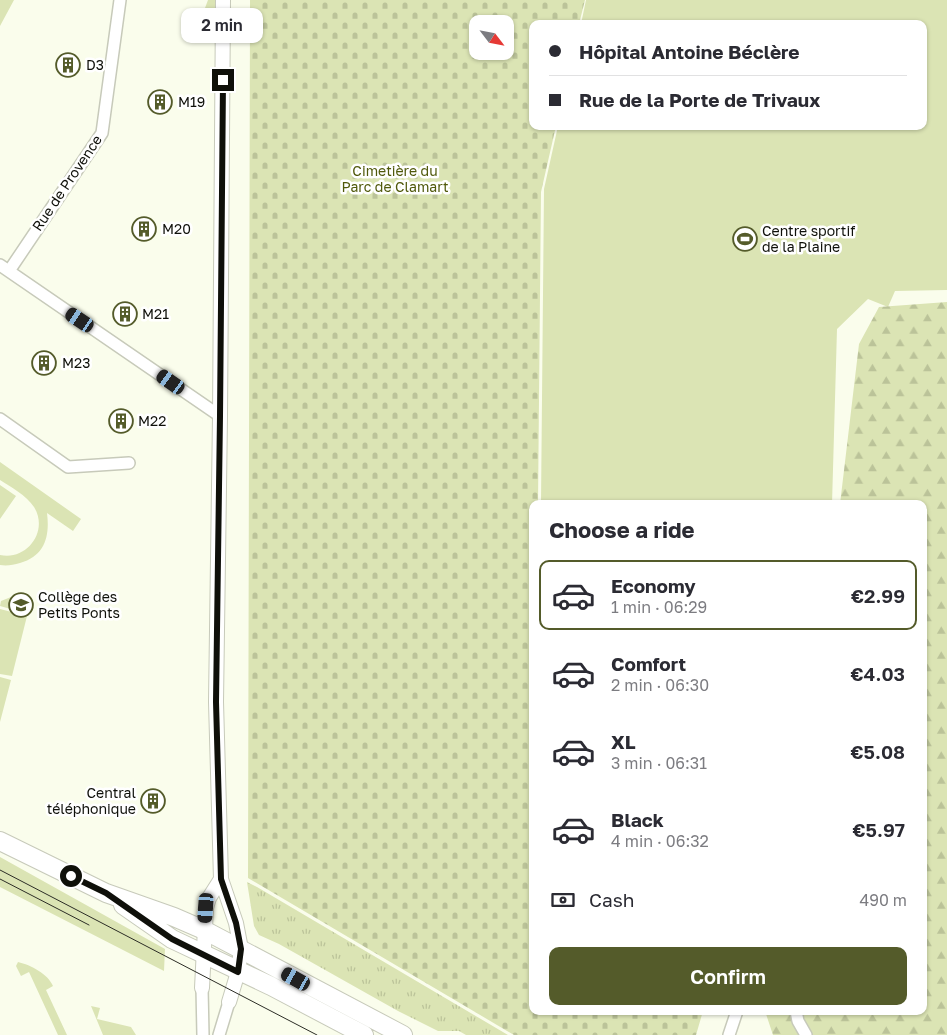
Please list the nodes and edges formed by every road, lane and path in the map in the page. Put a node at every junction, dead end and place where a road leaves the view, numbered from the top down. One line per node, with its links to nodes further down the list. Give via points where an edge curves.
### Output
1 (120, 0): 3 (street, Rue de Provence, via 102,133)
2 (223, 0): 4 (street)
3 (4, 268): 4 (street)
4 (220, 416): 8 (street, via 216,702)
5 (0, 419): 6 (street, via 68,467)
6 (129, 463)
7 (0, 841): 9 (main road)
8 (221, 879): 10 (street, via 209,898); 11 (street)
9 (106, 893): 10 (main road); 12 (main road, via 172,939)
10 (204, 930): 11 (main road); 12 (street)
11 (241, 949): 13 (street); 21 (main road)
12 (203, 954): 13 (main road); 14 (street)
13 (238, 972): 15 (street); 20 (main road)
14 (202, 988): 18 (street)
15 (229, 1002): 19 (street)
16 (736, 1015): 22 (street)
17 (797, 1015): 23 (street)
18 (203, 1035)
19 (219, 1035)
20 (364, 1035)
21 (403, 1035)
22 (729, 1035)
23 (806, 1035)

